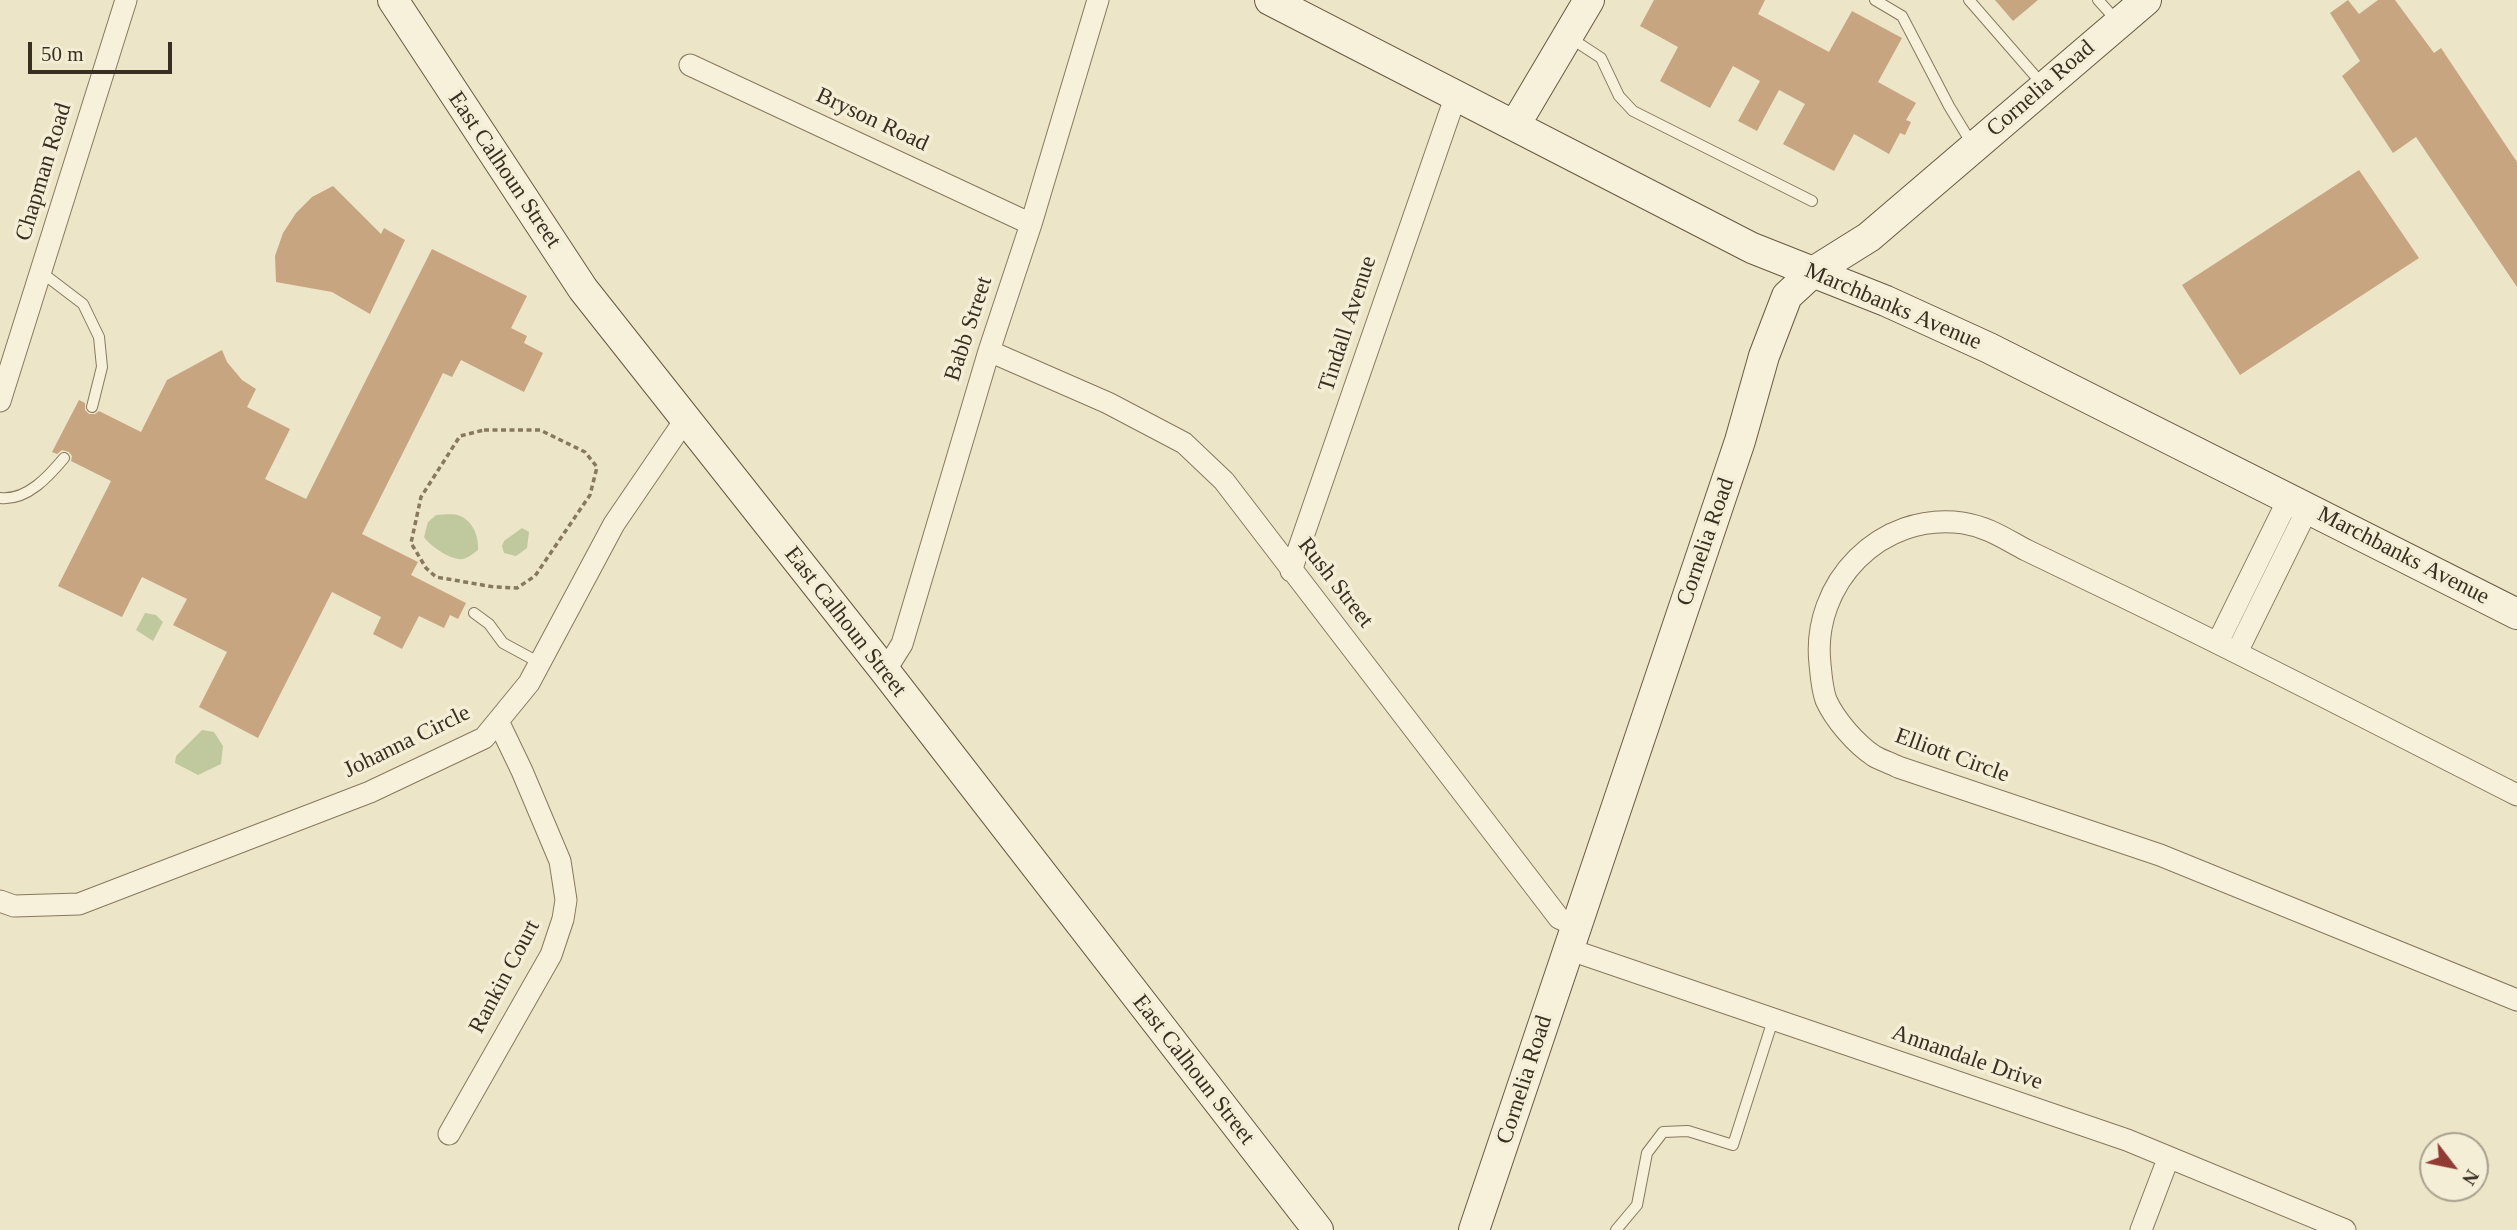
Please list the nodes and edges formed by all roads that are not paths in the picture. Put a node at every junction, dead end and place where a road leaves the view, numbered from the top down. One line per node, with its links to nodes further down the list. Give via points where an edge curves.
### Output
1 (126, 0): 19 (street, Chapman Road)
2 (393, 0): 24 (street, East Calhoun Street, via 583,289)
3 (1098, 0): 18 (street, Babb Street)
4 (1270, 0): 14 (street, Marchbanks Avenue)
5 (1589, 0): 11 (street)
6 (1875, 0): 16 (lane, via 1902,16)
7 (1969, 0): 13 (lane)
8 (2098, 0): 10 (lane)
9 (2146, 0): 10 (street, Cornelia Road)
10 (2119, 23): 13 (street, Cornelia Road)
11 (1567, 36): 15 (street); 17 (lane, via 1601,58 1619,96 1633,111)
12 (690, 65): 18 (street, Bryson Road)
13 (2044, 87): 16 (street, Cornelia Road)
14 (1456, 95): 15 (street, Marchbanks Avenue); 28 (street, Tindall Avenue)
15 (1515, 125): 20 (street, Marchbanks Avenue, via 1752,248)
16 (1974, 147): 20 (street, Cornelia Road, via 1869,237)
17 (1812, 201)
18 (1031, 224): 21 (street, Babb Street)
19 (41, 272): 22 (street, Chapman Road); 23 (lane, via 83,304 99,337 102,367)
20 (1813, 272): 27 (street, Marchbanks Avenue, via 1989,348); 37 (street, Cornelia Road, via 1787,296 1764,356 1740,441)
21 (989, 351): 28 (street, Rush Street, via 1108,403 1184,443 1224,481); 33 (street, Babb Street, via 902,644)
22 (0, 401)
23 (92, 407)
24 (685, 420): 32 (street, Johanna Circle, via 614,524); 33 (street, East Calhoun Street)
25 (64, 458): 26 (lane, via 47,478 21,495)
26 (0, 498)
27 (2299, 503): 30 (street, Marchbanks Avenue); 31 (street)
28 (1291, 571): 37 (street, Rush Street)
29 (474, 613): 32 (lane, via 503,643)
30 (2517, 614)
31 (2227, 647): 35 (street, Elliott Circle); 38 (street, Elliott Circle, via 2004,536 1941,522 1898,531 1861,554 1829,598 1819,629 1826,700 1840,722 1873,755 2160,855)
32 (540, 663): 34 (street, Johanna Circle)
33 (885, 671): 42 (street, East Calhoun Street)
34 (498, 721): 36 (street, Johanna Circle, via 484,738 370,792 79,904 14,906); 40 (street, Rankin Court, via 560,861 564,919 551,955)
35 (2517, 795)
36 (0, 901)
37 (1572, 937): 39 (street, Annandale Drive); 43 (street, Cornelia Road)
38 (2517, 1000)
39 (1773, 1020): 41 (street, Annandale Drive, via 2103,1132); 44 (lane, via 1733,1145 1688,1131 1663,1132 1647,1153 1637,1205)
40 (449, 1134)
41 (2168, 1159): 45 (street); 46 (street, Annandale Drive)
42 (1318, 1230)
43 (1474, 1230)
44 (1616, 1230)
45 (2141, 1230)
46 (2345, 1230)

